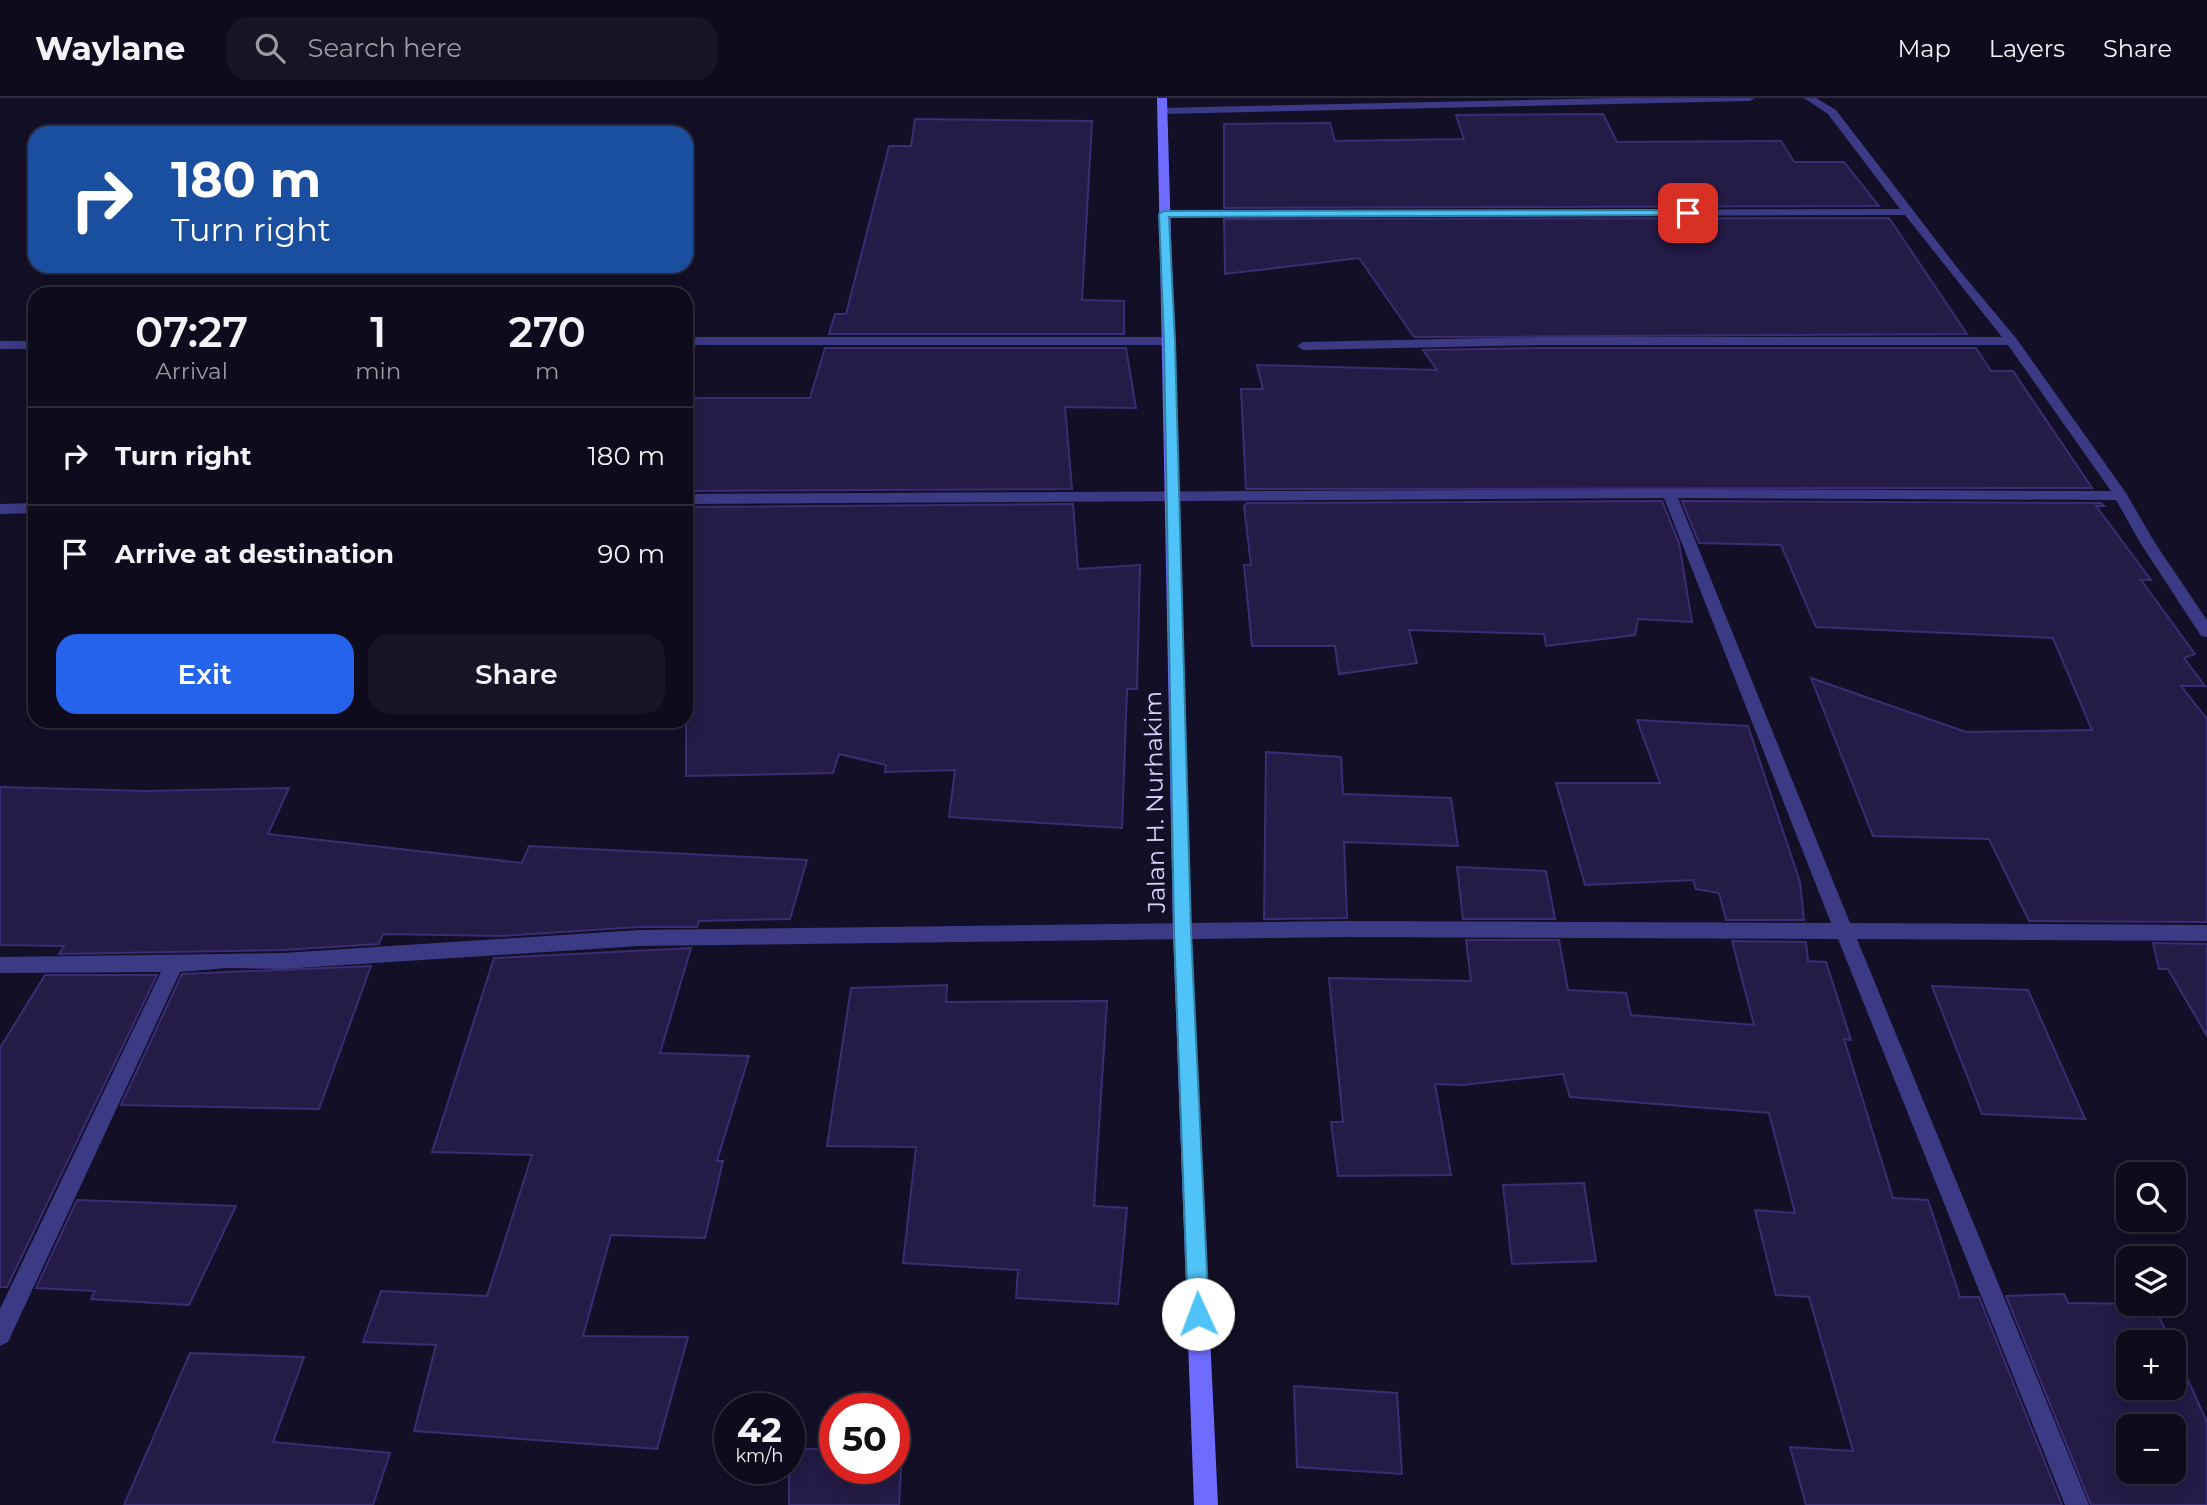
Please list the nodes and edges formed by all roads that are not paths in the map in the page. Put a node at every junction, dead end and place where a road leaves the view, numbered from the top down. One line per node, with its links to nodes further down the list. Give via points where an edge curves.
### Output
1 (1750, 98): 3 (street)
2 (1809, 98): 4 (street, via 1832,112)
3 (1162, 105): 5 (main road, Jalan H. Nurhakim)
4 (1910, 212): 5 (street); 8 (street)
5 (1164, 214): 7 (main road, Jalan H. Nurhakim)
6 (693, 341): 7 (street)
7 (1170, 341): 14 (main road, Jalan H. Nurhakim)
8 (2012, 341): 11 (street); 13 (street)
9 (0, 345): 10 (street)
10 (28, 345)
11 (1303, 346)
12 (1669, 492): 13 (street); 14 (street); 20 (street)
13 (2121, 496): 18 (street)
14 (1174, 497): 15 (street); 19 (main road, Jalan H. Nurhakim)
15 (693, 499)
16 (0, 509): 17 (street)
17 (28, 509)
18 (2207, 632)
19 (1182, 931): 20 (street); 22 (street, via 639,938); 25 (main road, Jalan H. Nurhakim)
20 (1843, 931): 21 (street); 26 (street)
21 (2207, 933)
22 (173, 964): 23 (street); 24 (street)
23 (0, 965)
24 (0, 1334)
25 (1206, 1505)
26 (2077, 1505)

